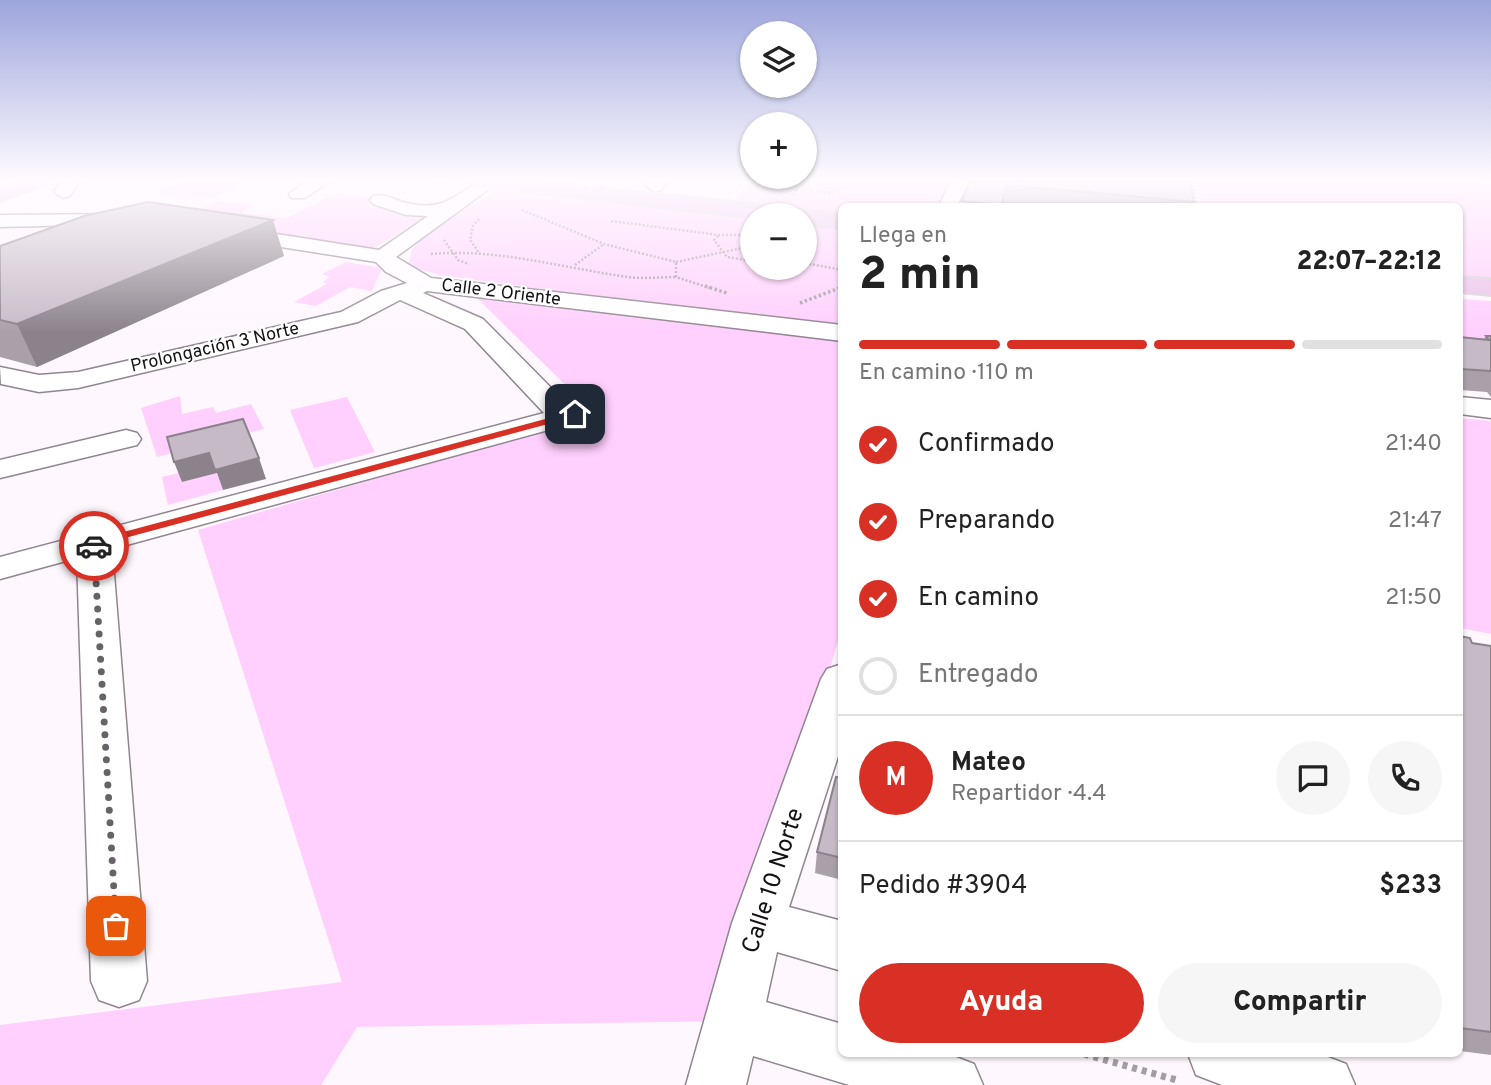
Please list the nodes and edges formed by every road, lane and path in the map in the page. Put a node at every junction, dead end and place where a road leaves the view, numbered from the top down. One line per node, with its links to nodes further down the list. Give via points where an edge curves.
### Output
1 (224, 232): 15 (street, Calle 2 Oriente)
2 (429, 232): 15 (street)
3 (445, 232): 13 (path, via 443,239)
4 (472, 232): 14 (path, via 470,240)
5 (572, 232): 10 (path)
6 (694, 232): 8 (path)
7 (722, 232): 8 (path)
8 (719, 235): 9 (path); 12 (path, via 714,240)
9 (740, 235)
10 (604, 244): 17 (path); 19 (path)
11 (740, 248): 12 (path)
12 (723, 251): 16 (path); 17 (path)
13 (453, 252): 14 (path); 15 (path); 20 (path, via 458,260)
14 (480, 255): 19 (path)
15 (383, 257): 24 (street, Calle 2 Oriente)
16 (740, 260)
17 (676, 262): 22 (path)
18 (817, 265): 21 (path)
19 (574, 266): 22 (path, via 630,277)
20 (479, 268)
21 (838, 269)
22 (676, 277): 27 (path)
23 (1463, 285): 25 (main road)
24 (414, 288): 29 (street, Calle 2 Oriente); 30 (street, Prolongación 3 Norte, via 349,317 78,380 24,384); 35 (street, via 474,324 569,415)
25 (1491, 288)
26 (838, 289): 28 (path, via 800,303)
27 (738, 295)
28 (809, 304)
29 (838, 333)
30 (0, 375)
31 (1463, 406): 32 (street)
32 (1491, 410)
33 (126, 439): 34 (street)
34 (0, 468)
35 (94, 543): 36 (street); 40 (street)
36 (0, 568)
37 (838, 691): 38 (street, Calle 10 Norte)
38 (758, 922): 39 (street); 41 (street, Calle 10 Norte)
39 (838, 945)
40 (119, 981)
41 (731, 1021): 42 (street); 47 (street, Calle 10 Norte)
42 (838, 1052)
43 (857, 1057): 48 (street)
44 (1095, 1057): 49 (path)
45 (1232, 1057): 46 (street)
46 (1305, 1072)
47 (716, 1085)
48 (953, 1085)
49 (1193, 1085)

